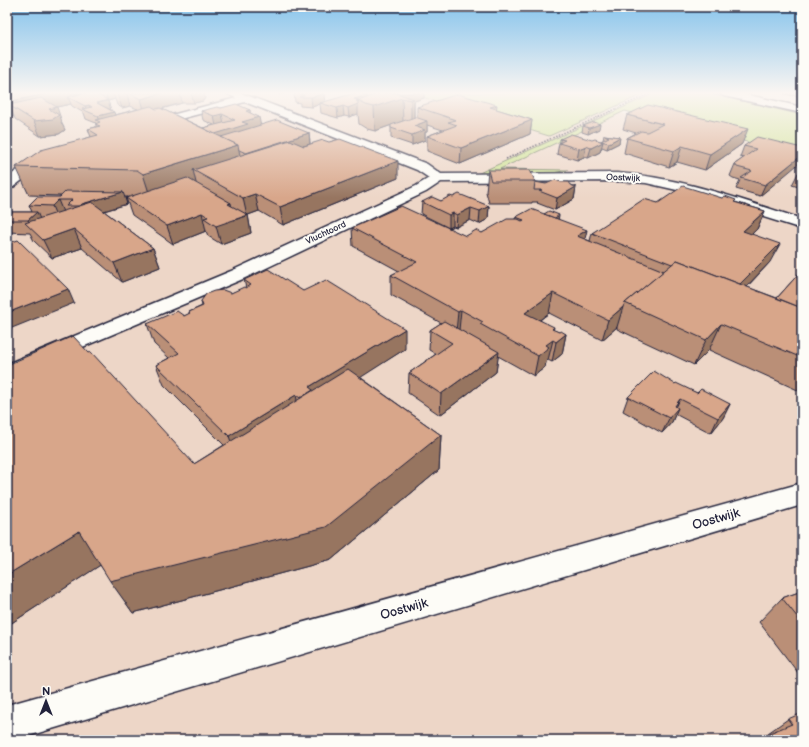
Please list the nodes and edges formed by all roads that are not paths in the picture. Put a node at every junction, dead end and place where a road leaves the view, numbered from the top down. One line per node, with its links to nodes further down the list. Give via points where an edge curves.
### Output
1 (321, 128): 3 (street, via 422,167)
2 (53, 151): 4 (street)
3 (438, 178): 5 (street, Oostwijk, via 646,179 680,186); 6 (street, Vluchtoord, via 421,189 237,275)
4 (7, 185)
5 (802, 224)
6 (7, 372)
7 (802, 494): 8 (street, Oostwijk)
8 (7, 724)

